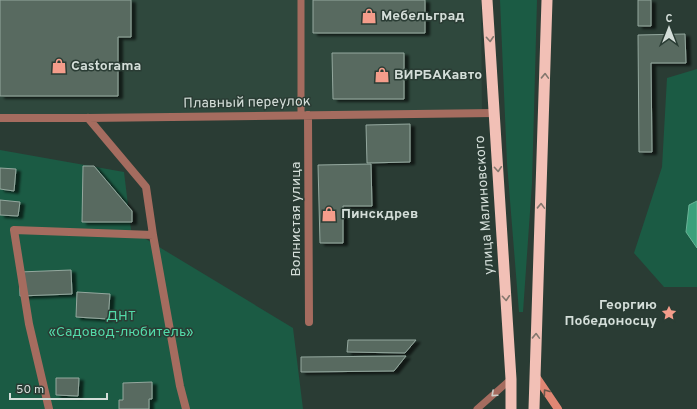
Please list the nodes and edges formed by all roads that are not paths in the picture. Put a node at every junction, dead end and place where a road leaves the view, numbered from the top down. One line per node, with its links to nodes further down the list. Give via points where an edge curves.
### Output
1 (301, 0): 7 (lane)
2 (480, 0): 5 (lane)
3 (488, 0): 5 (highway, улица Малиновского)
4 (548, 0): 12 (highway, one-way to 4)
5 (488, 12): 6 (highway, улица Малиновского, one-way to 6)
6 (495, 113): 7 (street, Плавный переулок); 13 (highway, улица Малиновского, one-way to 13)
7 (305, 115): 9 (street, Плавный переулок); 11 (street, Волнистая улица)
8 (0, 118): 9 (street, Плавный переулок)
9 (88, 118): 10 (street, via 146,187)
10 (153, 235): 14 (street, via 14,230 29,324); 15 (street)
11 (309, 322)
12 (534, 375): 18 (highway); 19 (main road, one-way to 12)
13 (511, 379): 16 (lane, one-way to 16); 17 (highway, улица Малиновского)
14 (49, 409)
15 (186, 409)
16 (477, 409)
17 (511, 409)
18 (534, 409)
19 (558, 409)

